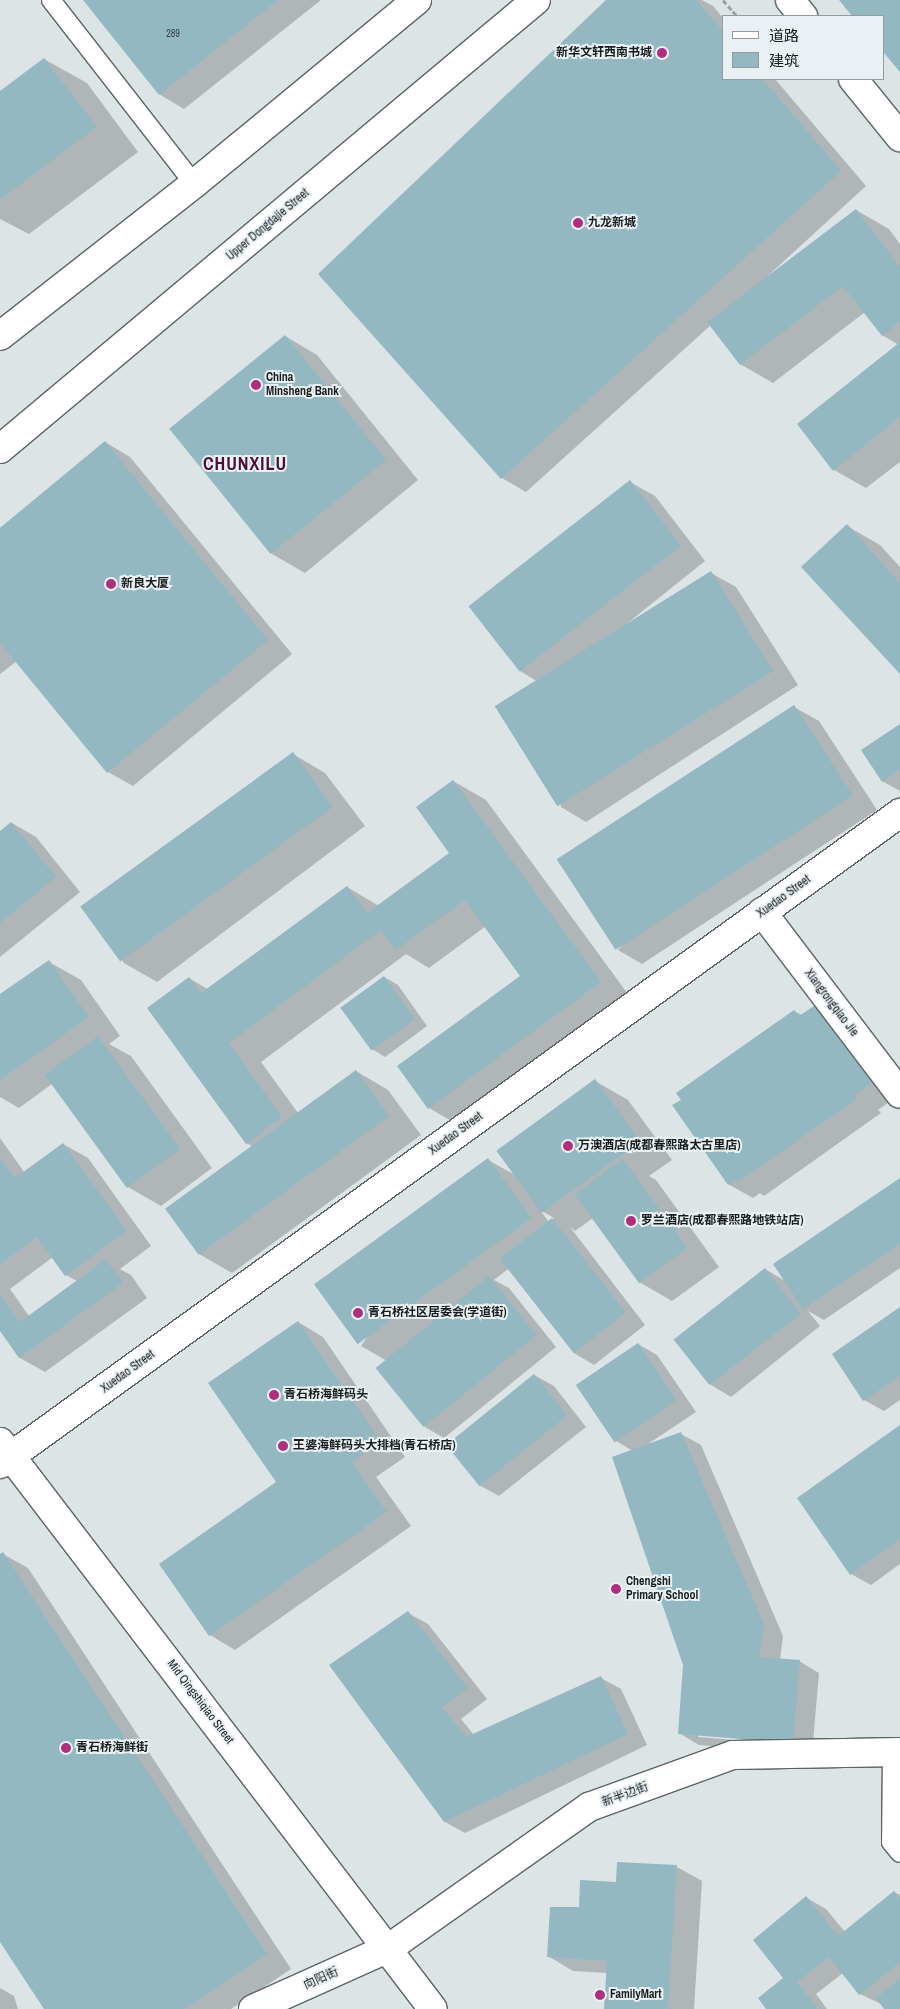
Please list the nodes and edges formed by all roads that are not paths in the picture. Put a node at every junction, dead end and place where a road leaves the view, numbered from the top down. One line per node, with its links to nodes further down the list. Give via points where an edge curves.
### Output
1 (51, 0): 8 (lane)
2 (417, 0): 8 (street)
3 (536, 0): 10 (street, Upper Dongdajie Street)
4 (790, 0): 5 (street)
5 (802, 15)
6 (854, 80): 7 (street)
7 (900, 137)
8 (194, 184): 9 (street)
9 (0, 336)
10 (0, 449)
11 (900, 813): 12 (street, Xuedao Street)
12 (762, 912): 13 (street, Xiangrongqiao Jie); 14 (street, Xuedao Street)
13 (900, 1094)
14 (4, 1454): 17 (street, Mid Qingshiqiao Street)
15 (896, 1752): 16 (lane, via 891,1842); 17 (street, 新半边街, via 734,1755 589,1807)
16 (900, 1853)
17 (389, 1948): 18 (street, 向阳街); 19 (street, Mid Qingshiqiao Street)
18 (254, 2009)
19 (433, 2009)

